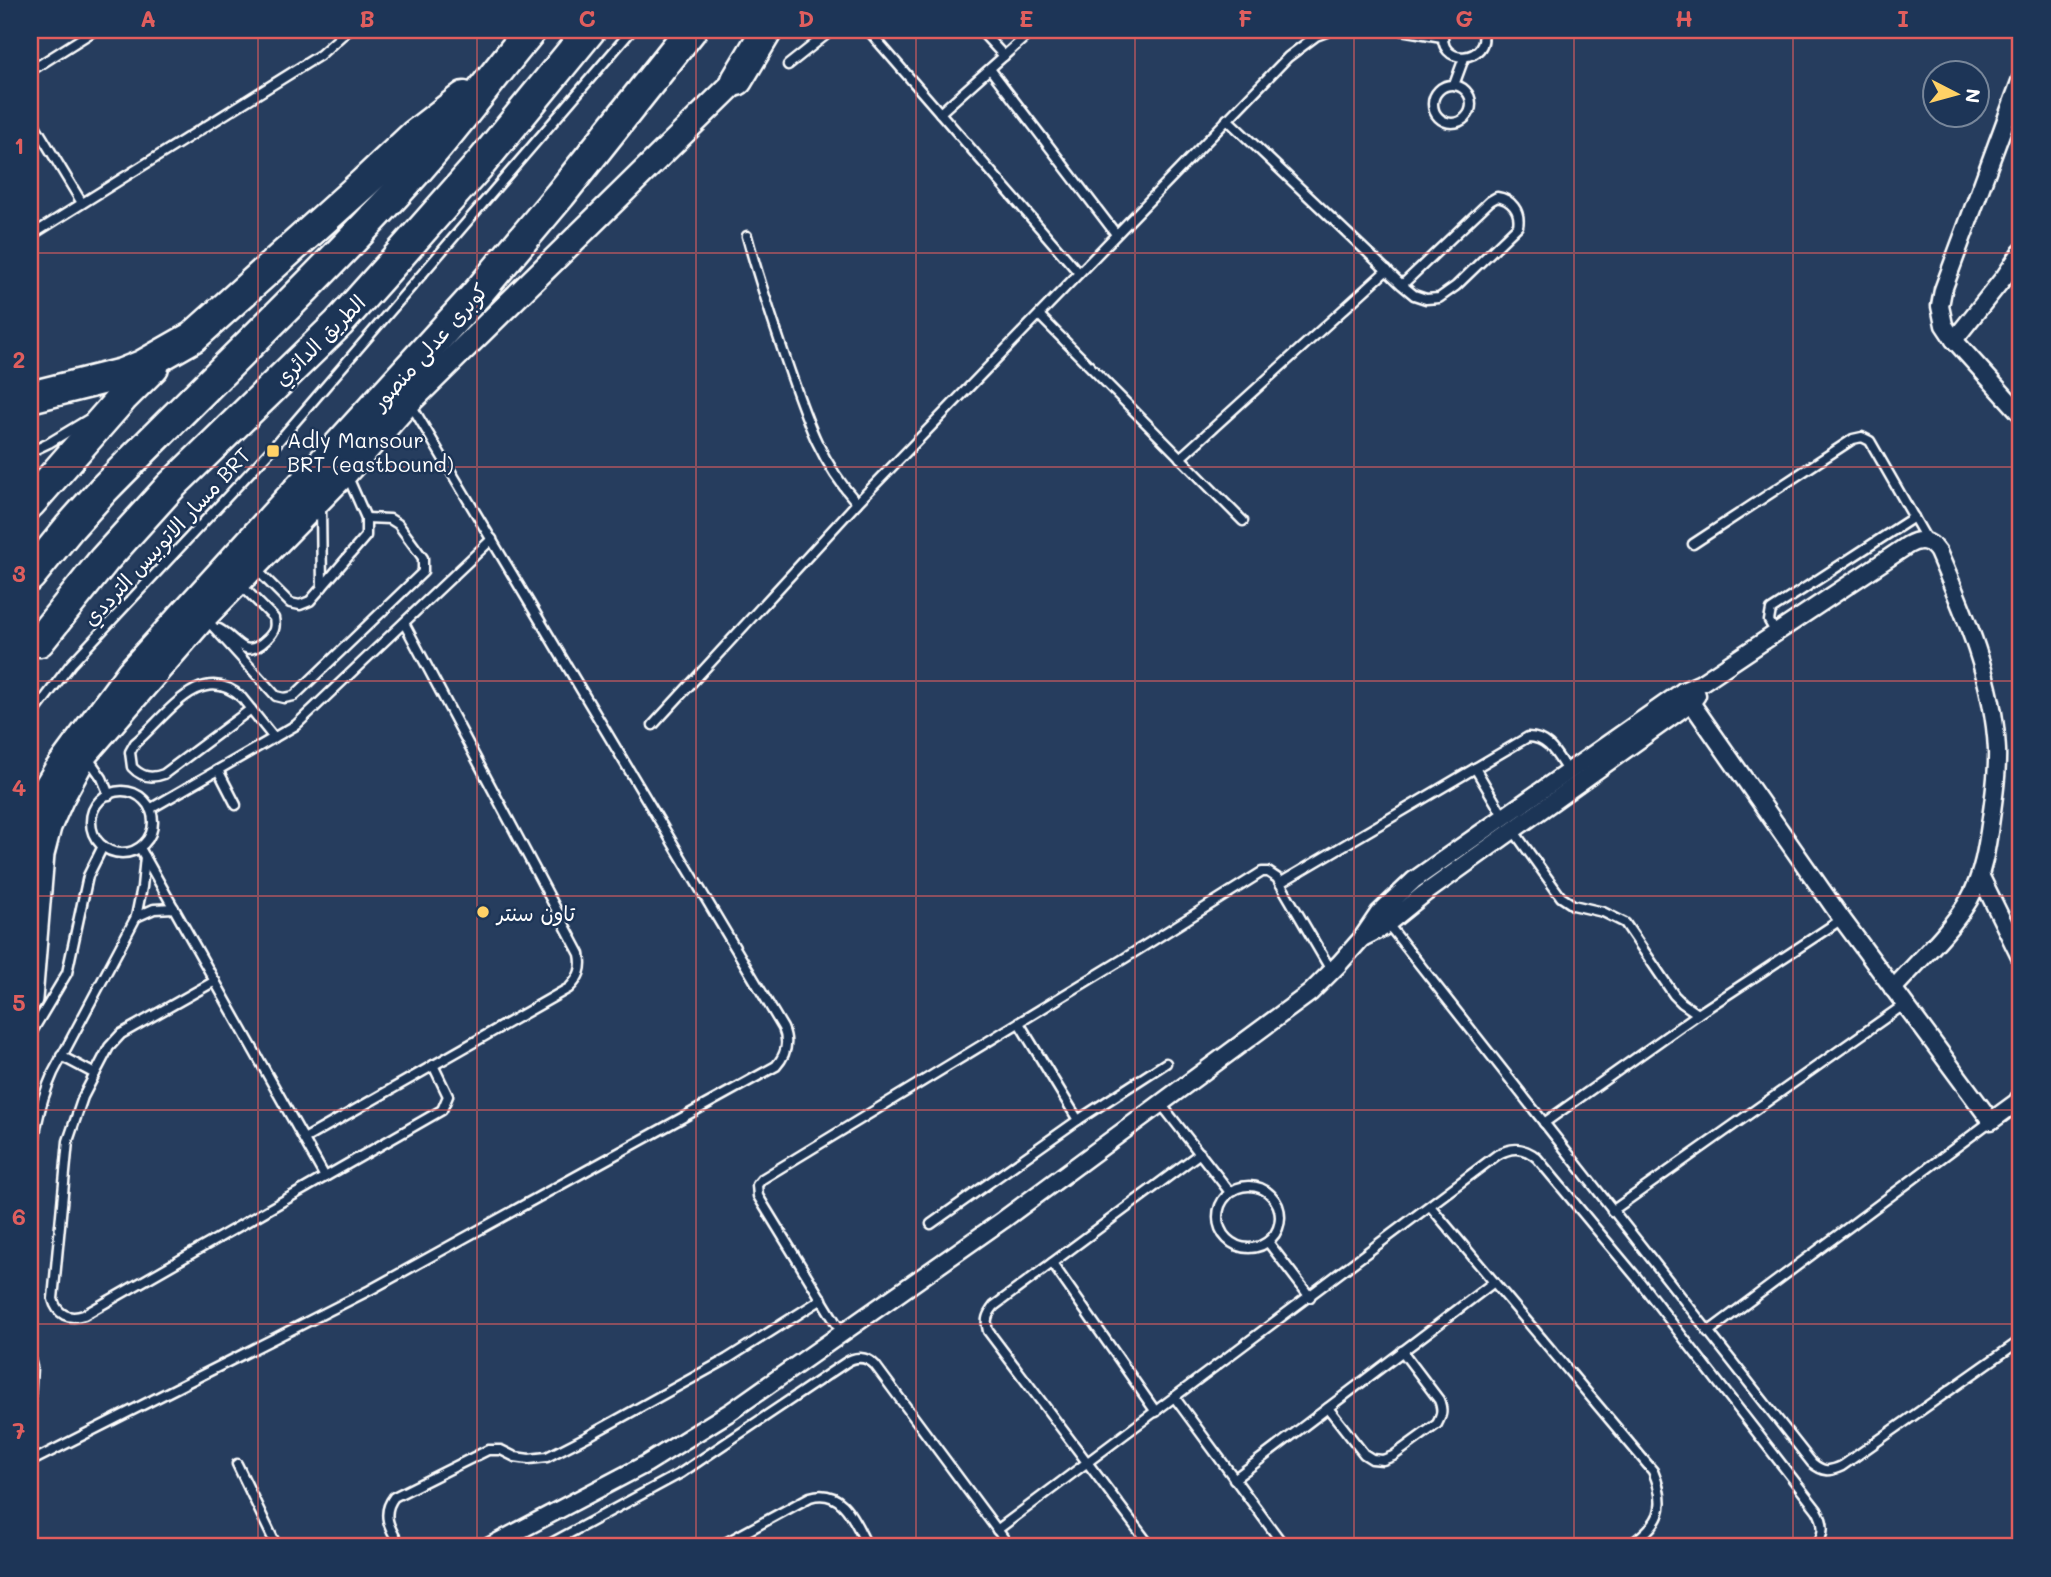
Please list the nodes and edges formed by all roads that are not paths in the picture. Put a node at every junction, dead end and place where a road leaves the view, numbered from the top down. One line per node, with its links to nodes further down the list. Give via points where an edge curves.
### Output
1 (95, 30): 21 (lane)
2 (348, 30): 29 (lane, via 320,55)
3 (531, 30): 16 (highway)
4 (590, 30): 62 (highway, الطريق الدائري, via 381,277 153,505)
5 (632, 30): 65 (lane, مسار الاتوبيس الترددي BRT, via 270,451 71,664)
6 (691, 30): 75 (highway, كوبرى عدلى منصور, via 476,295 132,673 58,773)
7 (767, 30): 24 (highway)
8 (832, 30): 19 (lane)
9 (868, 30): 26 (lane)
10 (980, 30): 17 (lane)
11 (1033, 30): 17 (lane)
12 (1332, 30): 28 (lane, via 1288,57)
13 (1401, 30): 15 (lane)
14 (1482, 30): 18 (lane, via 1482,46)
15 (1443, 34): 18 (lane, via 1445,48)
16 (513, 42): 22 (highway)
17 (1004, 56): 20 (lane)
18 (1464, 58): 25 (lane)
19 (788, 65)
20 (989, 69): 26 (lane); 30 (lane)
21 (30, 71)
22 (491, 79): 39 (highway, via 415,135 193,337); 57 (highway, via 409,179 103,490)
23 (2021, 79): 38 (street, via 1943,290 1941,315)
24 (737, 80): 42 (main road)
25 (1454, 85): 25 (lane, via 1445,86 1434,99 1437,115 1451,123 1460,122 1471,110 1468,93)
26 (940, 113): 35 (lane)
27 (30, 117): 29 (lane)
28 (1227, 119): 30 (lane); 34 (lane)
29 (82, 203): 31 (lane)
30 (1116, 234): 35 (lane)
31 (30, 236)
32 (747, 236): 49 (lane, via 764,299 814,439 840,484)
33 (2021, 252): 38 (street)
34 (1387, 270): 36 (lane); 45 (lane)
35 (1080, 272): 37 (lane)
36 (1402, 285): 36 (lane, via 1414,295 1439,298 1518,226 1515,208 1504,198 1490,201)
37 (1039, 315): 45 (lane); 49 (lane)
38 (1954, 340): 43 (street)
39 (168, 352): 40 (highway, via 122,374); 41 (highway)
40 (30, 397)
41 (122, 398): 44 (lane); 48 (highway)
42 (409, 402): 46 (main road); 53 (lane)
43 (2021, 414)
44 (30, 452)
45 (1180, 458): 52 (lane)
46 (346, 473): 47 (main road); 51 (lane)
47 (320, 499): 56 (main road); 58 (lane)
48 (30, 503)
49 (857, 503): 66 (lane)
50 (1914, 517): 54 (lane); 55 (lane, via 1870,441 1857,437); 61 (lane, via 1771,610 1769,621)
51 (366, 518): 58 (lane, via 363,541); 59 (lane, via 398,524 423,558 423,572 294,696 276,696)
52 (1243, 521)
53 (492, 539): 60 (lane); 127 (lane, via 783,1028 787,1043 783,1057 776,1066 370,1290)
54 (1928, 542): 61 (street, via 1914,541); 80 (street, via 1938,552 1969,625 1996,734 1995,786)
55 (1693, 544)
56 (246, 575): 58 (lane, via 295,605 305,604); 59 (main road); 59 (lane, via 274,618 273,633 257,648 246,649)
57 (30, 576)
58 (322, 587)
59 (208, 621): 68 (main road)
60 (404, 623): 67 (lane, via 302,719); 98 (lane, via 582,962 579,977 569,988)
61 (1776, 633): 63 (street, via 1701,683 1698,694)
62 (39, 641)
63 (1687, 696): 71 (street); 76 (street); 84 (street)
64 (251, 709): 64 (lane, via 237,692 222,685 191,690 135,743 130,752 132,767 147,777 164,774); 67 (lane)
65 (30, 718)
66 (653, 725)
67 (274, 738): 70 (lane)
68 (86, 754): 72 (lane); 91 (main road, via 61,800 41,854)
69 (1475, 768): 71 (lane, via 1528,737 1538,737); 76 (lane); 81 (lane)
70 (218, 770): 73 (lane); 74 (lane)
71 (1568, 772): 76 (street)
72 (109, 794): 74 (lane, via 132,793); 77 (lane, via 96,806 92,823)
73 (236, 805)
74 (150, 809): 78 (lane, via 152,830)
75 (30, 820)
76 (1508, 824): 85 (street); 86 (street, via 1414,880 1379,913); 93 (lane, via 1561,897 1625,923 1674,995)
77 (103, 846): 78 (lane, via 125,853); 95 (lane, via 88,876 71,964)
78 (140, 848): 79 (lane)
79 (145, 857): 82 (lane); 83 (lane)
80 (1980, 875): 87 (street); 90 (street, via 1960,913)
81 (1280, 883): 88 (lane); 94 (lane, via 1268,872 1257,874)
82 (174, 908): 83 (lane, via 154,909); 89 (lane)
83 (136, 917): 96 (lane)
84 (1842, 919): 90 (street); 93 (lane)
85 (1387, 923): 86 (street); 104 (lane)
86 (1362, 938): 88 (street)
87 (2021, 959)
88 (1332, 972): 101 (street)
89 (215, 981): 99 (lane, via 121,1034); 105 (lane)
90 (1893, 989): 92 (street)
91 (30, 999)
92 (1905, 1004): 103 (street); 111 (lane)
93 (1698, 1014): 104 (lane)
94 (1019, 1023): 102 (lane); 117 (lane, via 760,1182 758,1196)
95 (30, 1035)
96 (61, 1056): 99 (lane); 108 (lane, via 37,1117)
97 (1166, 1063): 102 (lane)
98 (433, 1065): 105 (lane); 107 (lane, via 448,1096 446,1106)
99 (95, 1074): 107 (lane, via 77,1112 65,1156 53,1299 65,1316 84,1315)
100 (2020, 1103): 103 (street)
101 (1161, 1104): 106 (lane); 119 (street)
102 (1078, 1120): 112 (lane)
103 (1991, 1121): 118 (lane)
104 (1544, 1123): 111 (lane)
105 (304, 1139): 107 (lane)
106 (1200, 1153): 109 (lane); 114 (lane)
107 (325, 1177)
108 (30, 1179)
109 (1229, 1191): 113 (lane, via 1217,1214 1226,1239 1251,1248); 113 (lane, via 1255,1185 1276,1201 1280,1219)
110 (1430, 1206): 115 (lane); 116 (lane); 142 (lane, via 1505,1150 1522,1149 1537,1158 1637,1278 1817,1510 1824,1527)
111 (1612, 1212): 118 (lane)
112 (932, 1224)
113 (1268, 1242): 116 (lane)
114 (1052, 1263): 126 (lane); 128 (lane, via 994,1306 985,1322)
115 (1494, 1282): 121 (lane); 141 (lane, via 1653,1471 1660,1489 1659,1515 1645,1535)
116 (1310, 1297): 123 (lane)
117 (822, 1299): 119 (lane); 133 (lane, via 727,1359 547,1457 529,1459 488,1450 394,1497 387,1522)
118 (1708, 1332): 120 (lane, via 1812,1463 1827,1471 1842,1466)
119 (842, 1333): 134 (street, via 694,1435)
120 (2021, 1340)
121 (1402, 1351): 125 (lane); 125 (lane, via 1439,1400 1442,1408 1437,1424 1393,1456 1372,1459)
122 (30, 1364): 124 (lane)
123 (1175, 1398): 126 (lane); 130 (lane)
124 (30, 1400)
125 (1328, 1408): 130 (lane)
126 (1156, 1412): 128 (lane)
127 (30, 1461)
128 (1088, 1462): 131 (lane); 139 (lane)
129 (236, 1464): 132 (lane)
130 (1234, 1479): 140 (lane)
131 (997, 1530): 135 (lane, via 875,1365 856,1358 681,1474); 138 (lane)
132 (277, 1547)
133 (401, 1547)
134 (488, 1547)
135 (544, 1547)
136 (718, 1547): 137 (lane, via 810,1497 823,1495 846,1507)
137 (868, 1547)
138 (1010, 1547)
139 (1151, 1547)
140 (1285, 1547)
141 (1627, 1547)
142 (1814, 1547)

